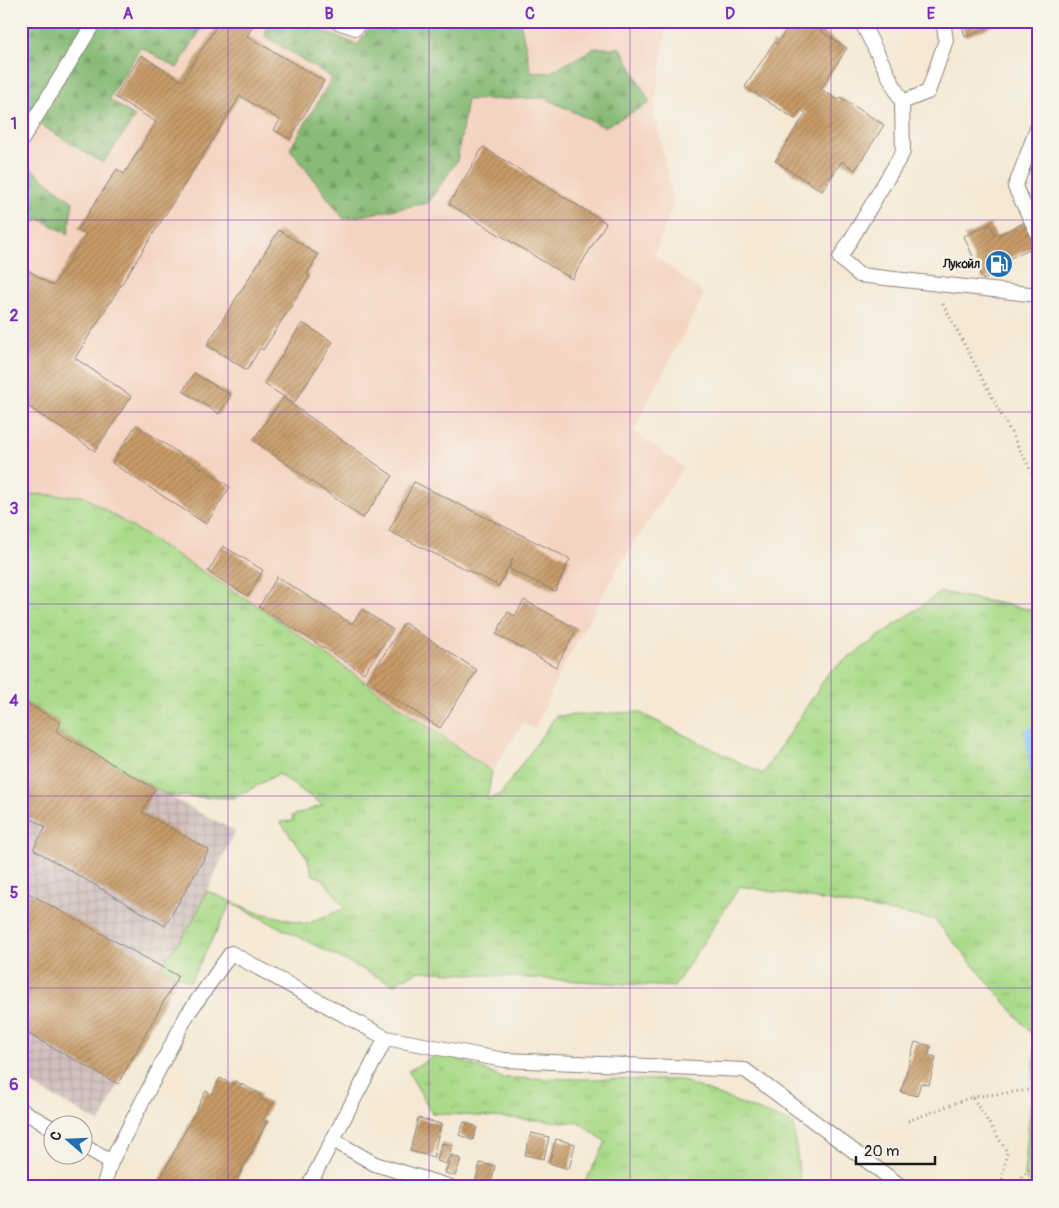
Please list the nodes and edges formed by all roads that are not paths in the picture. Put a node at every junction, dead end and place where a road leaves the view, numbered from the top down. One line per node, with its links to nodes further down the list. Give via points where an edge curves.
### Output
1 (95, 21): 8 (lane)
2 (335, 21): 3 (lane, via 356,28)
3 (360, 21)
4 (861, 21): 6 (lane)
5 (943, 21): 6 (lane, via 946,40 928,92)
6 (902, 102): 10 (lane, via 903,152 840,258 859,275)
7 (1038, 126): 9 (lane, via 1015,186)
8 (21, 141)
9 (1038, 234)
10 (1038, 295)
11 (386, 1038): 14 (lane); 16 (lane, via 231,953 186,1015); 17 (lane, via 504,1060 745,1070)
12 (21, 1110): 13 (lane)
13 (42, 1122)
14 (332, 1140): 19 (lane); 20 (lane, via 375,1164)
15 (92, 1151): 16 (lane)
16 (111, 1162): 18 (lane)
17 (894, 1184)
18 (103, 1187)
19 (308, 1187)
20 (451, 1187)

